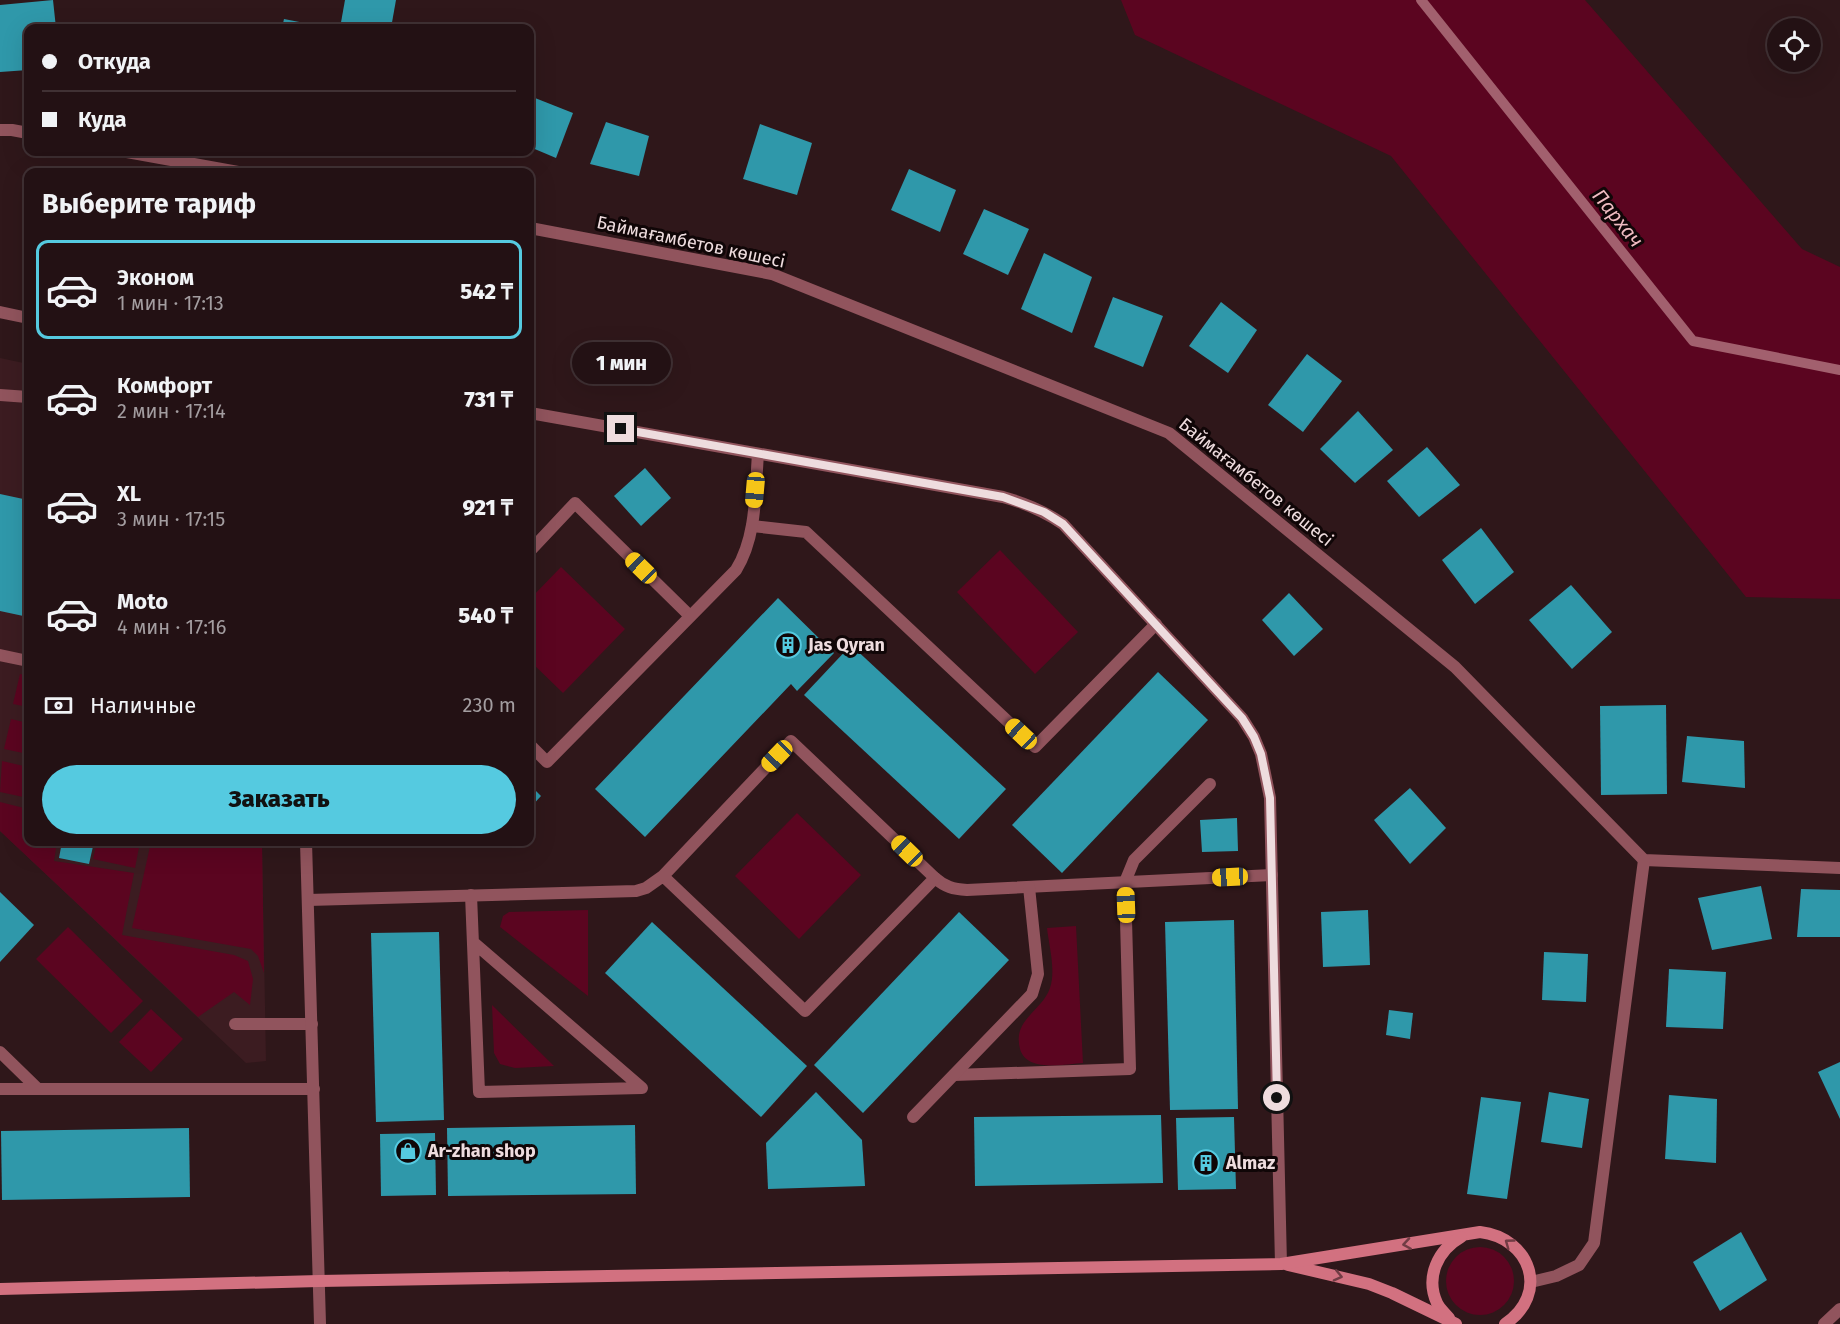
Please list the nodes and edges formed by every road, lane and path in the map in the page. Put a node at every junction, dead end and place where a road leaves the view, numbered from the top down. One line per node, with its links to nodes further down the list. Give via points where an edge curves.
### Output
1 (0, 130): 2 (street)
2 (24, 132)
3 (149, 156): 4 (street)
4 (216, 168)
5 (534, 229): 21 (street, Баймағамбетов көшесі, via 772,274 1168,433 1455,667)
6 (0, 312): 7 (street)
7 (24, 317)
8 (0, 395): 9 (street)
9 (24, 397)
10 (534, 414): 11 (street)
11 (758, 454): 12 (street); 15 (street, via 1003,497 1044,512 1063,524)
12 (752, 526): 14 (street, via 736,570); 15 (street, via 806,532 1035,747)
13 (534, 546): 14 (street, via 575,502)
14 (690, 616): 18 (street, via 547,762)
15 (1156, 624): 23 (street, via 1228,701 1254,737 1270,798)
16 (0, 655): 17 (street)
17 (24, 660)
18 (534, 749)
19 (1210, 784): 26 (street, via 1134,860)
20 (306, 846): 29 (street)
21 (1644, 860): 22 (street); 42 (street, via 1594,1243 1579,1265)
22 (1840, 868)
23 (1272, 875): 26 (street); 40 (street)
24 (663, 876): 25 (street, via 805,1011); 25 (street, via 791,741); 28 (street, via 636,891)
25 (935, 878): 27 (street, via 953,889)
26 (1125, 882): 27 (street); 34 (street, via 1130,1069)
27 (1029, 887): 34 (street, via 1038,974 1032,994)
28 (471, 895): 29 (street); 30 (street)
29 (308, 900): 32 (street)
30 (473, 942): 30 (street, via 479,1092 642,1088 482,950)
31 (235, 1024): 32 (street)
32 (312, 1024): 37 (street)
33 (0, 1052): 36 (street)
34 (954, 1075): 38 (street)
35 (0, 1089): 36 (street)
36 (38, 1089): 37 (street)
37 (314, 1089): 41 (street)
38 (913, 1117)
39 (1464, 1235): 40 (street, one-way to 40); 42 (street, one-way to 39, via 1521,1253 1510,1242 1496,1234); 46 (street, via 1440,1255 1432,1286 1437,1303)
40 (1281, 1263): 41 (street); 46 (street, one-way to 46, via 1369,1284)
41 (319, 1281): 43 (street); 45 (street)
42 (1531, 1282): 47 (street, via 1527,1301 1517,1316)
43 (0, 1289)
44 (1840, 1309): 48 (street)
45 (320, 1324)
46 (1457, 1324)
47 (1505, 1324)
48 (1824, 1324)

